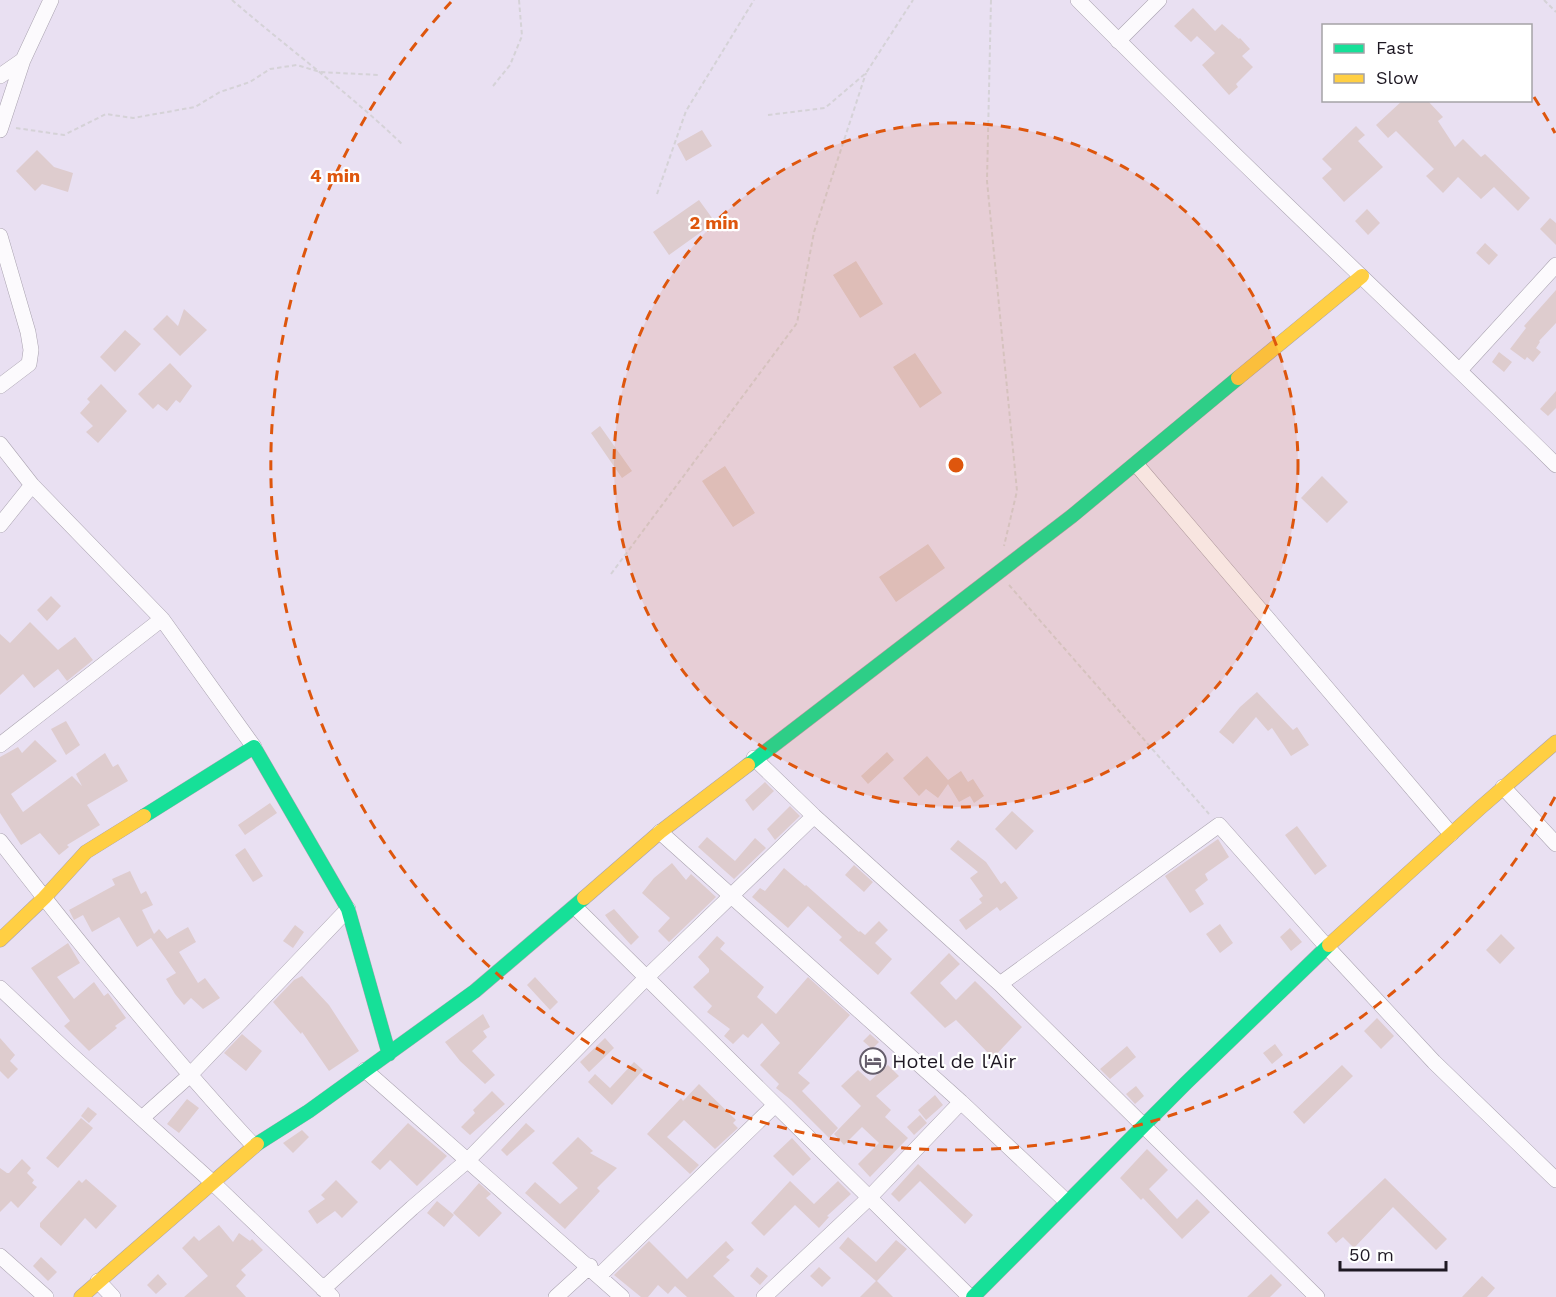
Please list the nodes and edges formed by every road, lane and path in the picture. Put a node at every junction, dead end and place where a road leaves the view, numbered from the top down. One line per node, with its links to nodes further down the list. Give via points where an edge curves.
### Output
1 (51, 0): 12 (street)
2 (233, 0): 13 (path)
3 (519, 0): 17 (path, via 522,36 510,65)
4 (754, 0): 21 (path, via 686,111)
5 (913, 0): 14 (path)
6 (991, 0): 32 (path, via 987,181 1017,491)
7 (1078, 0): 11 (street)
8 (1159, 0): 11 (street)
9 (1544, 0): 10 (path)
10 (1556, 12)
11 (1118, 41): 24 (street)
12 (23, 60): 16 (street); 19 (street)
13 (320, 72): 15 (path); 19 (path, via 297,65 270,69 195,107 133,118 106,114 64,135); 20 (path)
14 (866, 73): 18 (path, via 825,108); 34 (path, via 814,231 797,323)
15 (379, 75)
16 (0, 76)
17 (493, 86)
18 (768, 115)
19 (1, 128)
20 (403, 146)
21 (657, 194)
22 (0, 236): 26 (street, via 31,350 29,364)
23 (1556, 265): 25 (street)
24 (1362, 276): 25 (street); 28 (street)
25 (1460, 370): 29 (street)
26 (0, 386)
27 (0, 444): 30 (street)
28 (1136, 464): 33 (street); 44 (street)
29 (1556, 465)
30 (32, 485): 31 (street); 35 (street)
31 (0, 525)
32 (1003, 549)
33 (998, 572): 39 (street); 42 (path)
34 (611, 574)
35 (162, 619): 37 (street); 38 (street)
36 (1556, 742): 40 (street)
37 (0, 745)
38 (254, 747): 48 (street, via 86,852); 50 (street)
39 (754, 758): 41 (street); 43 (street)
40 (1503, 787): 44 (street); 46 (street)
41 (814, 816): 47 (street); 54 (street)
42 (1219, 825): 52 (street); 54 (street)
43 (660, 832): 47 (street); 49 (street)
44 (1451, 834): 52 (street)
45 (0, 841): 48 (street)
46 (1556, 844)
47 (732, 895): 53 (street); 59 (street)
48 (44, 898): 51 (street); 58 (street)
49 (575, 907): 53 (street); 56 (street, via 475,991)
50 (348, 909): 56 (street); 58 (street)
51 (0, 940)
52 (1328, 947): 62 (street); 65 (street, via 1434,1062)
53 (647, 977): 60 (street); 64 (street)
54 (1000, 984): 62 (street)
55 (0, 988): 61 (street)
56 (389, 1054): 57 (street)
57 (365, 1070): 63 (street); 64 (street)
58 (189, 1076): 61 (street); 63 (street)
59 (961, 1102): 67 (street); 68 (street)
60 (775, 1105): 67 (street); 70 (street)
61 (142, 1118): 66 (street)
62 (1143, 1124): 68 (street); 80 (street)
63 (254, 1146): 66 (street)
64 (468, 1160): 70 (street); 72 (street, via 412,1208)
65 (1556, 1180)
66 (212, 1182): 71 (street); 72 (street)
67 (869, 1198): 78 (street); 79 (street)
68 (1066, 1201): 79 (street)
69 (0, 1256): 73 (street)
70 (595, 1271): 76 (street); 77 (street)
71 (98, 1281): 74 (street); 75 (street)
72 (327, 1293)
73 (46, 1297)
74 (81, 1297)
75 (113, 1297)
76 (556, 1297)
77 (622, 1297)
78 (764, 1297)
79 (972, 1297)
80 (1317, 1297)

